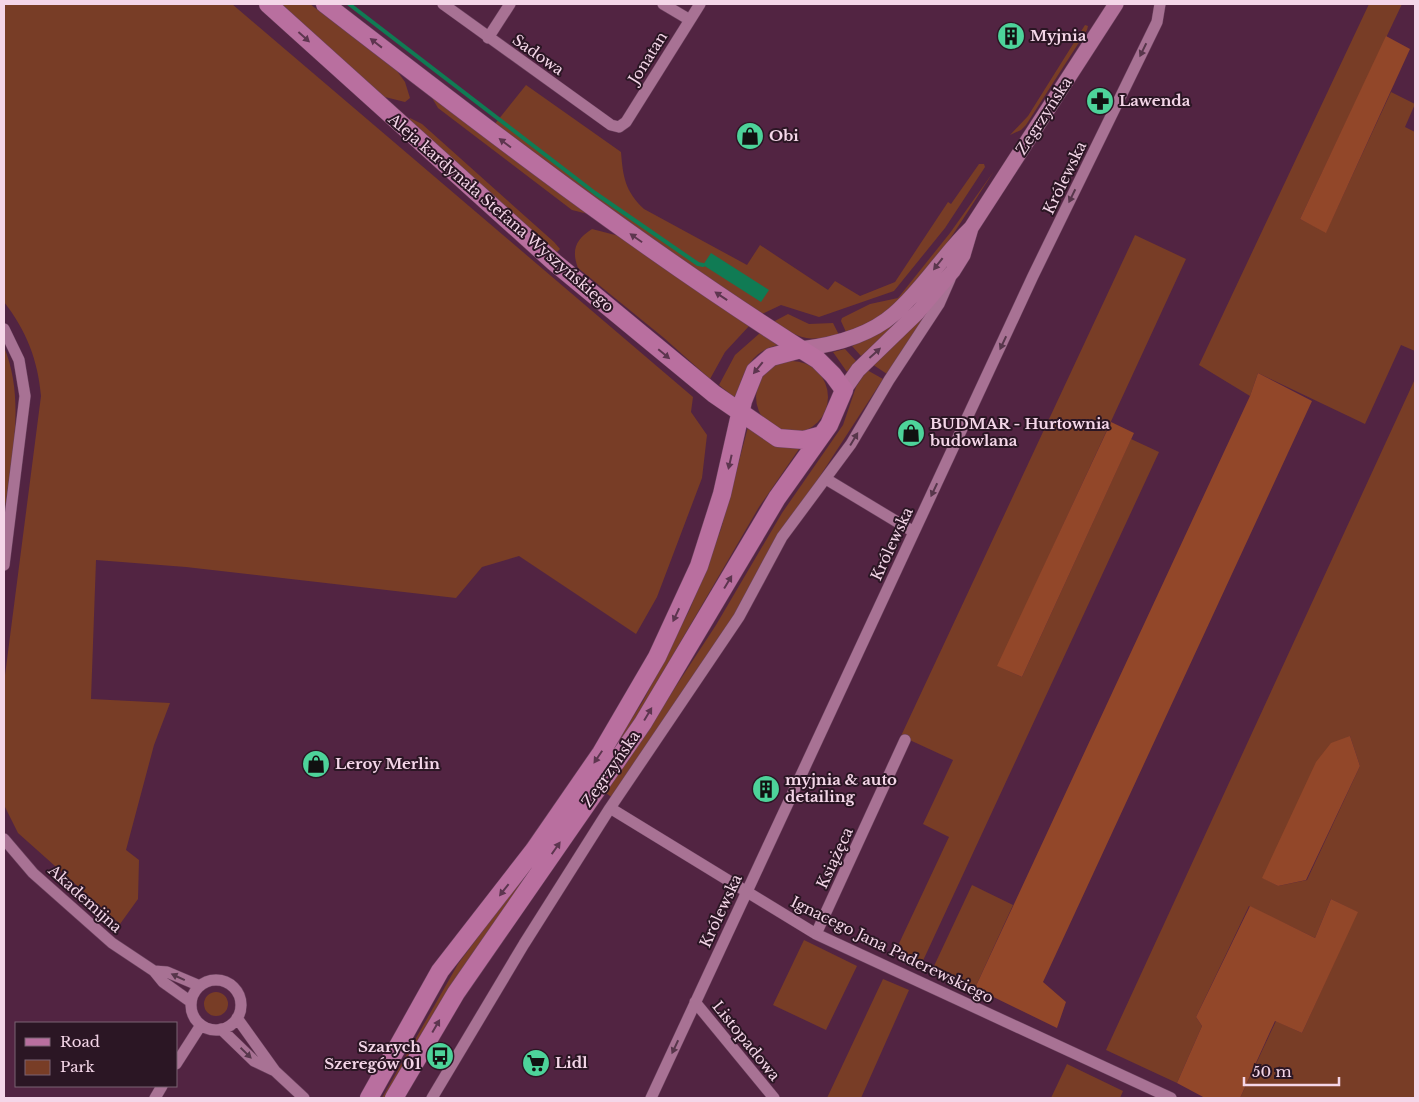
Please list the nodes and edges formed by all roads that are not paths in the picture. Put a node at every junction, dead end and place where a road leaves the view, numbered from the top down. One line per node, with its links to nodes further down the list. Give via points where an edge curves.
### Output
1 (268, 4): 17 (main road, Aleja kardynała Stefana Wyszyńskiego, one-way to 17, via 554,262)
2 (325, 4): 15 (main road, one-way to 2, via 547,174)
3 (443, 4): 10 (street, Sadowa)
4 (510, 4): 10 (street)
5 (663, 4): 9 (street)
6 (700, 4): 9 (street, Jonatan)
7 (1116, 4): 12 (main road, Zegrzyńska)
8 (1160, 4): 20 (street, Królewska, one-way to 20, via 1157,22 1033,276)
9 (690, 20): 11 (street, Jonatan, via 626,122)
10 (488, 38): 11 (street, Sadowa, via 611,125)
11 (619, 127)
12 (971, 228): 13 (main road, Zegrzyńska, via 963,255); 15 (main road, Zegrzyńska, one-way to 15, via 912,296 885,321 835,344)
13 (953, 271): 16 (main road, Zegrzyńska, one-way to 13, via 858,370 918,312); 19 (street, one-way to 13, via 939,304)
14 (4, 329): 21 (street, via 19,360 25,396)
15 (801, 349): 16 (main road, via 823,364); 17 (main road, one-way to 17, via 776,355 761,363 748,388)
16 (844, 390): 18 (main road)
17 (741, 415): 18 (main road, via 768,434 787,440); 39 (main road, Zegrzyńska, one-way to 39, via 722,494 699,566 657,657 601,753 534,850 440,971)
18 (822, 435): 40 (main road, Zegrzyńska, one-way to 18, via 456,993 643,724 777,498)
19 (826, 479): 20 (street); 23 (street, via 782,537 739,617)
20 (914, 532): 25 (street, Królewska)
21 (4, 566)
22 (905, 740): 26 (street, Książęca)
23 (610, 808): 25 (street, Ignacego Jana Paderewskiego); 41 (street)
24 (4, 839): 27 (street, Akademijna, via 33,873 84,919 112,943)
25 (746, 892): 26 (street, Ignacego Jana Paderewskiego); 30 (street, Królewska)
26 (816, 934): 44 (street, Ignacego Jana Paderewskiego)
27 (154, 971): 28 (street, Akademijna, one-way to 27, via 167,972); 29 (street, Akademijna, via 163,982)
28 (200, 986): 29 (street); 31 (street, via 217,980 233,988 240,1004)
29 (191, 1002): 32 (street, via 194,1018)
30 (695, 1002): 42 (street, Królewska, one-way to 42); 43 (street, Listopadowa)
31 (237, 1018): 33 (street); 35 (street)
32 (202, 1025): 33 (street, via 211,1030); 34 (street)
33 (221, 1029): 35 (street, one-way to 35, via 254,1061)
34 (178, 1061)
35 (275, 1071): 38 (street)
36 (161, 1087): 37 (street)
37 (154, 1098)
38 (304, 1098)
39 (369, 1098)
40 (394, 1098)
41 (432, 1098)
42 (650, 1098)
43 (774, 1098)
44 (1171, 1098)

